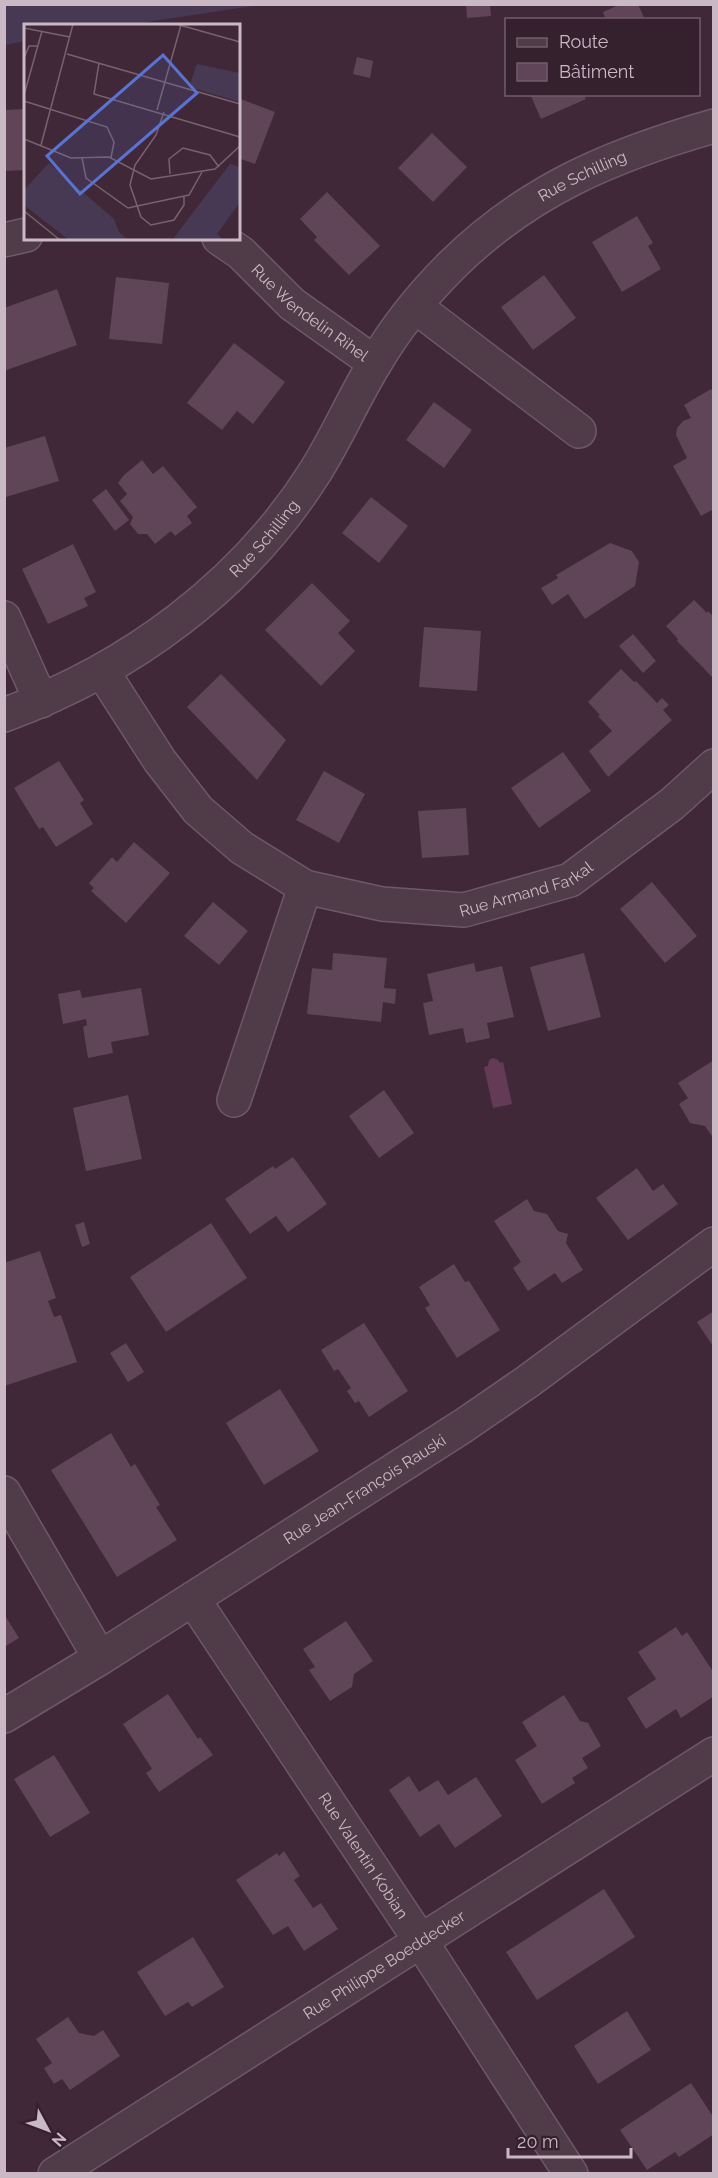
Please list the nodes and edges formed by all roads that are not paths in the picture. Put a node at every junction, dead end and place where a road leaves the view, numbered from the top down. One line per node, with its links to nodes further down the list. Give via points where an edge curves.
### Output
1 (714, 126): 5 (street, Rue Schilling, via 622,155 549,191 482,237)
2 (24, 235): 3 (street)
3 (4, 240)
4 (222, 240): 6 (street, Rue Wendelin Rihel, via 241,253 292,304)
5 (416, 307): 6 (street, Rue Schilling); 7 (street)
6 (375, 363): 9 (street, Rue Schilling, via 314,474 261,543 218,588 172,626)
7 (579, 431)
8 (4, 618): 10 (street)
9 (102, 671): 10 (street, Rue Schilling); 13 (street, Rue Armand Farkal, via 160,761 198,810 242,848)
10 (41, 701): 11 (street, Rue Schilling)
11 (4, 715)
12 (714, 766): 13 (street, Rue Armand Farkal, via 672,804 570,880 464,910 382,904)
13 (305, 887): 14 (street)
14 (234, 1100)
15 (714, 1244): 17 (street, Rue Jean-François Rauski, via 527,1382)
16 (4, 1493): 18 (street)
17 (193, 1599): 18 (street, Rue Jean-François Rauski); 21 (street, Rue Valentin Kobian)
18 (100, 1658): 19 (street, Rue Jean-François Rauski)
19 (4, 1716)
20 (714, 1754): 21 (street, Rue Philippe Boeddecker)
21 (420, 1940): 22 (street, Rue Philippe Boeddecker); 23 (street, Rue Valentin Kobian)
22 (55, 2174)
23 (570, 2174)

